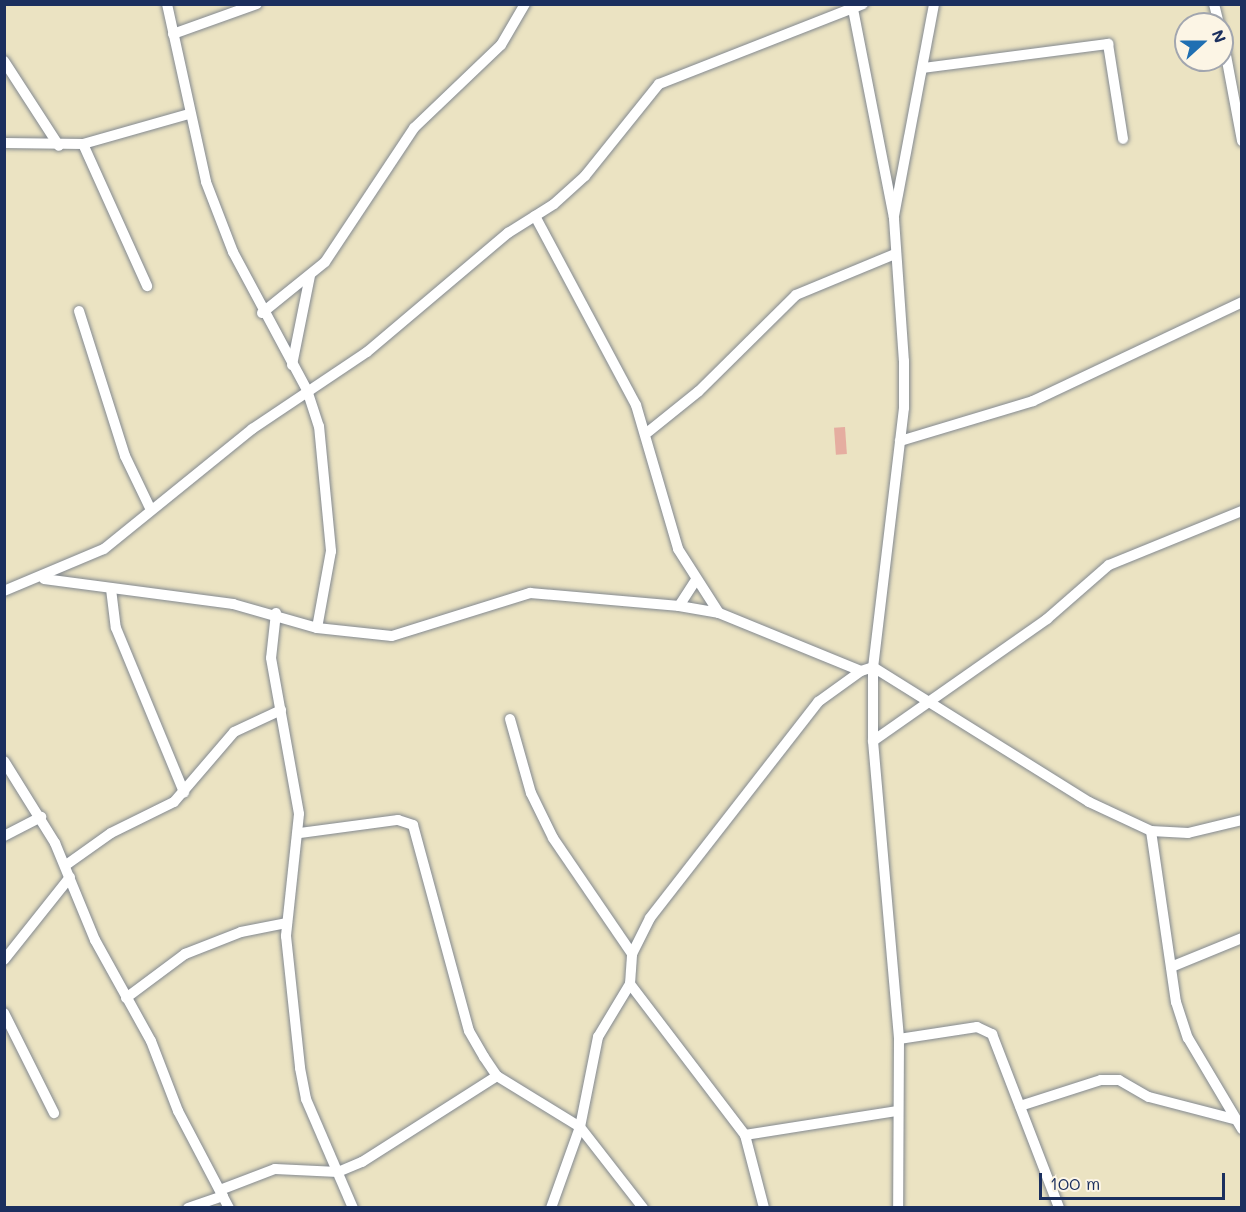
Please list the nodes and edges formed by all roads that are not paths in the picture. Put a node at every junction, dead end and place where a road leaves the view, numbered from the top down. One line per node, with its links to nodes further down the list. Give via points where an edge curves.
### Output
1 (167, 4): 6 (street)
2 (257, 4): 6 (street)
3 (525, 4): 19 (street, via 501,45 414,128 347,233)
4 (934, 4): 8 (street)
5 (856, 6): 16 (street, via 659,84 585,176); 17 (street)
6 (173, 34): 10 (street)
7 (4, 61): 15 (street)
8 (923, 68): 11 (street, via 1108,44); 17 (street)
9 (1229, 72): 12 (street)
10 (189, 114): 14 (street); 23 (street, via 206,182)
11 (1123, 139)
12 (1242, 141)
13 (4, 143): 15 (street)
14 (83, 144): 15 (street); 20 (street)
15 (58, 146)
16 (535, 216): 25 (street, via 367,352); 26 (street, via 610,350)
17 (894, 219): 18 (street)
18 (895, 254): 26 (street, via 796,295 699,391); 27 (street, via 904,361)
19 (310, 276): 23 (street); 24 (street)
20 (147, 286)
21 (1242, 302): 27 (street, via 1033,401)
22 (79, 311): 28 (street, via 125,456)
23 (262, 313): 24 (street)
24 (292, 365): 25 (street)
25 (307, 390): 28 (street); 37 (street, via 319,426 330,528 329,571)
26 (648, 432): 31 (street, via 669,526)
27 (900, 441): 38 (street)
28 (152, 510): 30 (street, via 104,549)
29 (1242, 511): 40 (street, via 1109,565 1047,619)
30 (44, 579): 32 (street); 33 (street)
31 (695, 581): 34 (street); 36 (street)
32 (111, 590): 35 (street); 45 (street, via 116,628)
33 (4, 591)
34 (679, 606): 36 (street); 37 (street, via 530,593 392,636)
35 (276, 613): 37 (street); 41 (street, via 271,658)
36 (719, 613): 39 (street)
37 (317, 628)
38 (873, 667): 39 (street); 40 (street); 43 (street)
39 (861, 671): 55 (street, via 818,702 749,785 703,855 661,900)
40 (928, 702): 43 (street); 48 (street, via 1089,802)
41 (281, 710): 45 (street, via 234,732); 49 (street)
42 (510, 719): 55 (street, via 531,793 553,838)
43 (873, 741): 61 (street)
44 (4, 761): 46 (street)
45 (184, 792): 51 (street)
46 (41, 817): 50 (street); 51 (street)
47 (1242, 820): 48 (street, via 1188,833)
48 (1151, 831): 57 (street)
49 (300, 833): 53 (street); 62 (street, via 398,820 413,825 469,1030)
50 (4, 836)
51 (66, 865): 52 (street)
52 (70, 877): 56 (street); 59 (street)
53 (287, 923): 59 (street, via 241,932 185,954); 70 (street, via 306,1099)
54 (1242, 938): 57 (street)
55 (632, 954): 58 (street)
56 (4, 960)
57 (1170, 967): 66 (street, via 1188,1038)
58 (630, 984): 67 (street, via 598,1037); 69 (street)
59 (126, 998): 71 (street)
60 (4, 1013): 65 (street)
61 (899, 1039): 63 (street, via 984,1028); 64 (street)
62 (496, 1076): 67 (street); 70 (street)
63 (1020, 1106): 66 (street, via 1101,1080 1119,1080 1149,1097); 79 (street)
64 (896, 1111): 69 (street); 78 (street)
65 (54, 1113)
66 (1234, 1119): 68 (street)
67 (580, 1126): 75 (street); 76 (street)
68 (1242, 1129)
69 (745, 1135): 77 (street)
70 (338, 1172): 71 (street, via 275,1169); 74 (street)
71 (221, 1193): 72 (street); 73 (street)
72 (188, 1208)
73 (229, 1208)
74 (353, 1208)
75 (551, 1208)
76 (643, 1208)
77 (764, 1208)
78 (898, 1208)
79 (1059, 1208)

